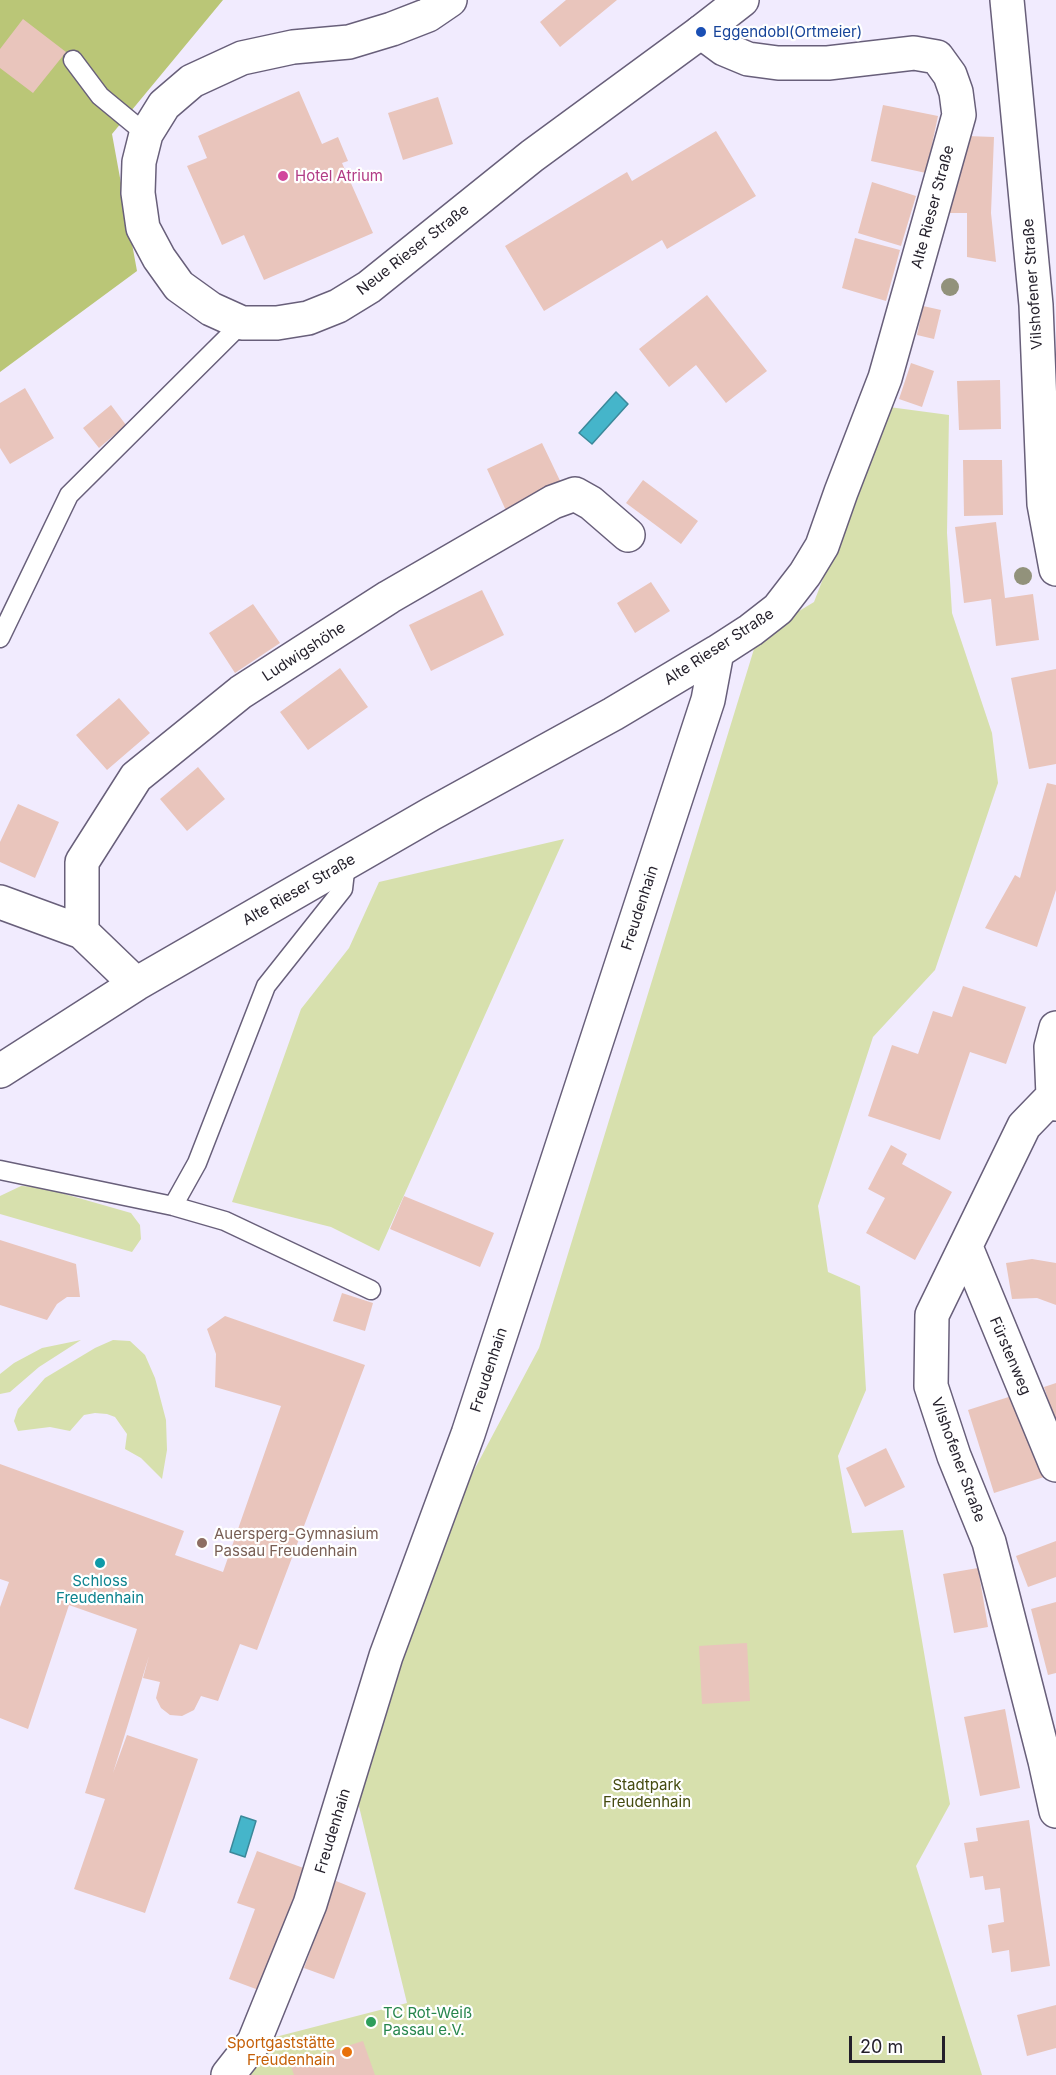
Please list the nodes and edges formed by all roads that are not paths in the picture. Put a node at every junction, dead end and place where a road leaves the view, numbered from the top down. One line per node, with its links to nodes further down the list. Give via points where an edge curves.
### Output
1 (450, 0): 6 (street, Neue Rieser Straße, via 428,15 349,42 293,47 242,58 192,81 164,105)
2 (742, 0): 4 (street, Neue Rieser Straße)
3 (1007, 0): 9 (street, Vilshofener Straße, via 1036,305 1044,504)
4 (701, 32): 7 (street, Neue Rieser Straße, via 532,156 369,287 308,318); 11 (street, Alte Rieser Straße, via 724,49 748,59 778,63 828,63 914,53 937,57 950,75 959,115 885,378 822,546 778,609)
5 (73, 60): 6 (lane, via 100,96)
6 (146, 134): 7 (street, Neue Rieser Straße, via 139,162 138,193 143,228 179,286 211,309)
7 (242, 323): 10 (lane, via 69,495)
8 (628, 535): 14 (street, Ludwigshöhe, via 591,503 575,495 553,502 389,597 241,692 136,777 82,862)
9 (1056, 569)
10 (0, 638)
11 (717, 652): 12 (street, Alte Rieser Straße); 25 (street, Freudenhain, via 708,700 468,1434 386,1656 310,1904 254,2042)
12 (346, 863): 15 (street, Alte Rieser Straße); 20 (lane, via 343,889 266,986 197,1163)
13 (0, 902): 14 (street)
14 (82, 932): 15 (street)
15 (136, 984): 17 (street, Alte Rieser Straße)
16 (1056, 1028): 18 (street, Vilshofener Straße, via 1051,1047)
17 (0, 1071)
18 (1055, 1099): 21 (street, Vilshofener Straße, via 1024,1126)
19 (0, 1170): 20 (lane)
20 (173, 1206): 22 (lane, via 225,1221)
21 (966, 1247): 23 (street, Fürstenweg); 24 (street, Vilshofener Straße, via 932,1315 932,1386 988,1542)
22 (371, 1290)
23 (1056, 1465)
24 (1056, 1811)
25 (228, 2075)

